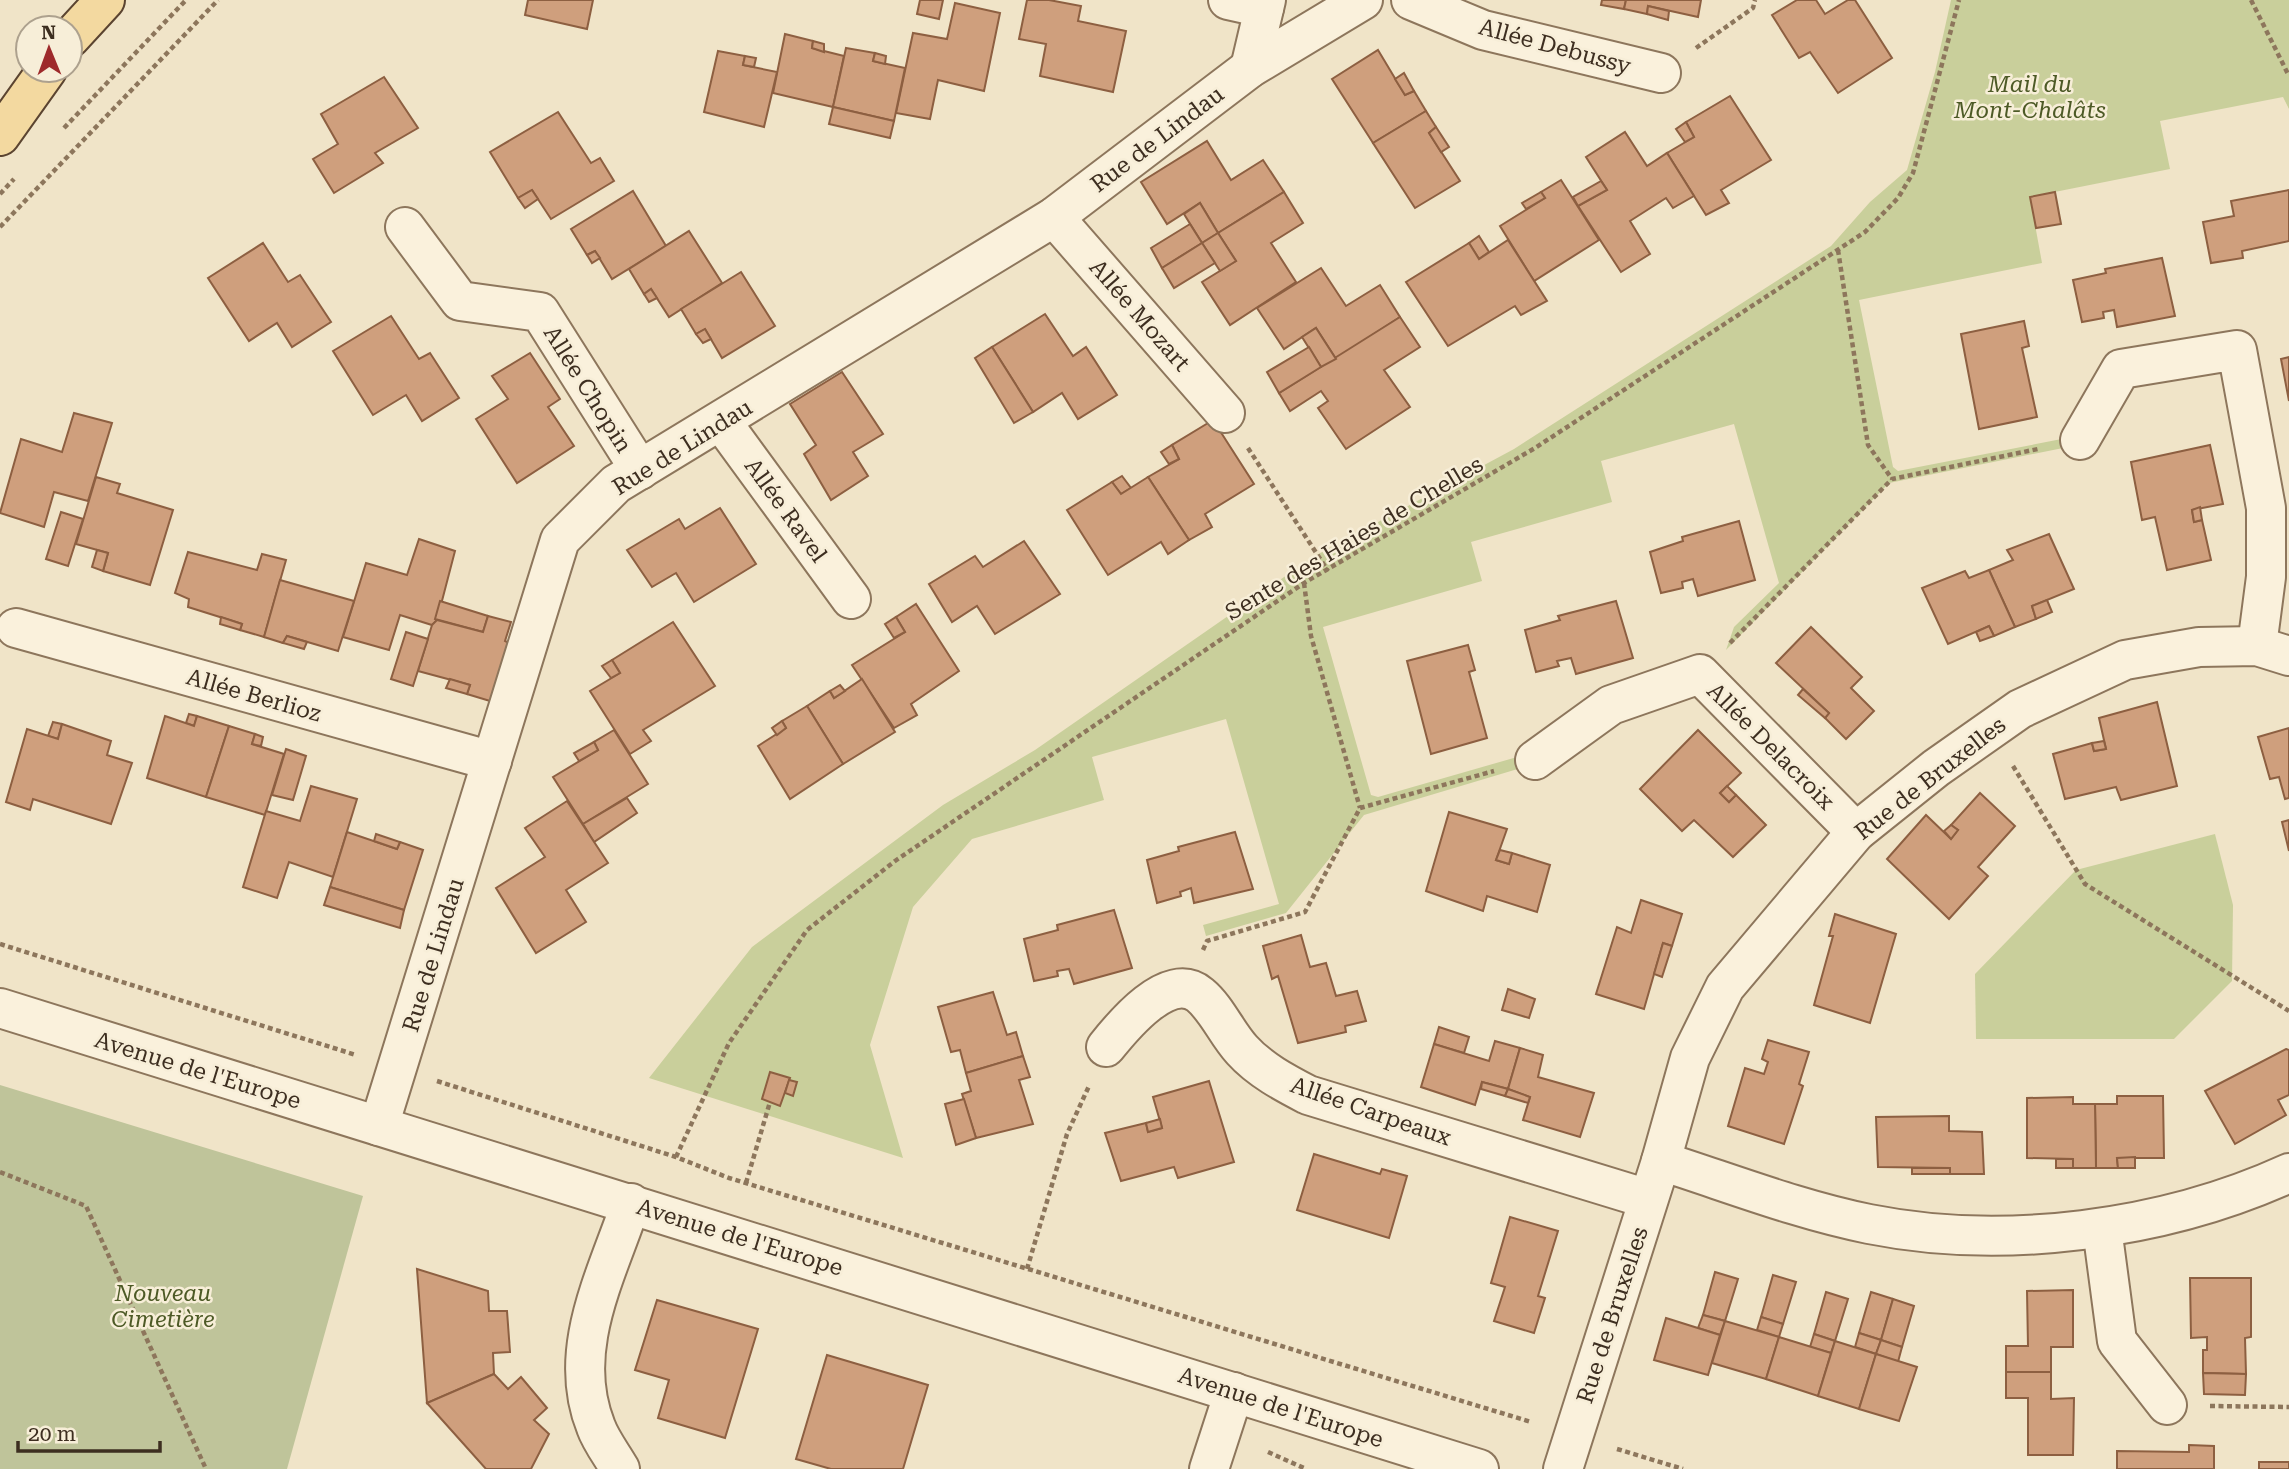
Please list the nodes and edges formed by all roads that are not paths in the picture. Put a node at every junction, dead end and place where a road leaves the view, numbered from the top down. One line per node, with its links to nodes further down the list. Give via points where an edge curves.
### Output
1 (105, 0): 6 (main road)
2 (1228, 0): 5 (street)
3 (1363, 0): 7 (street, Rue de Lindau)
4 (1411, 0): 8 (street, Allée Debussy, via 1483,30)
5 (1265, 4): 7 (street)
6 (84, 22)
7 (1250, 68): 11 (street, Rue de Lindau)
8 (1661, 74)
9 (37, 84): 10 (main road)
10 (0, 136)
11 (1055, 217): 13 (street, Allée Mozart); 14 (street, Rue de Lindau)
12 (405, 227): 16 (street, Allée Chopin, via 460,301 540,312)
13 (1225, 413)
14 (721, 421): 16 (street, Rue de Lindau); 17 (street, Allée Ravel)
15 (2080, 440): 19 (street, via 2122,369 2237,350 2266,508)
16 (640, 470): 21 (street, Rue de Lindau, via 616,484 560,540)
17 (851, 599)
18 (16, 628): 21 (street, Allée Berlioz)
19 (2273, 651): 22 (street, Rue de Bruxelles, via 2199,647 2125,660 2020,709)
20 (1535, 760): 22 (street, Allée Delacroix, via 1611,705 1700,674)
21 (492, 761): 25 (street, Rue de Lindau)
22 (1856, 832): 26 (street, Rue de Bruxelles, via 1725,986 1690,1058)
23 (0, 1008): 25 (street, Avenue de l'Europe)
24 (1106, 1047): 28 (street, Allée Carpeaux, via 1132,1015 1158,995 1186,990 1199,994 1243,1052 1308,1095)
25 (379, 1126): 29 (street, Avenue de l'Europe)
26 (1661, 1161): 28 (street, Rue de Bruxelles); 30 (street, via 1827,1213 1925,1234 1984,1238)
27 (2289, 1173): 30 (street, via 2244,1194)
28 (1648, 1199): 33 (street, Rue de Bruxelles)
29 (631, 1203): 31 (street, Avenue de l'Europe); 34 (street, via 584,1347 583,1374 596,1428)
30 (2102, 1228): 32 (street, via 2116,1340)
31 (1234, 1392): 35 (street); 36 (street, Avenue de l'Europe)
32 (2167, 1405)
33 (1568, 1452)
34 (620, 1469)
35 (1209, 1469)
36 (1479, 1469)

